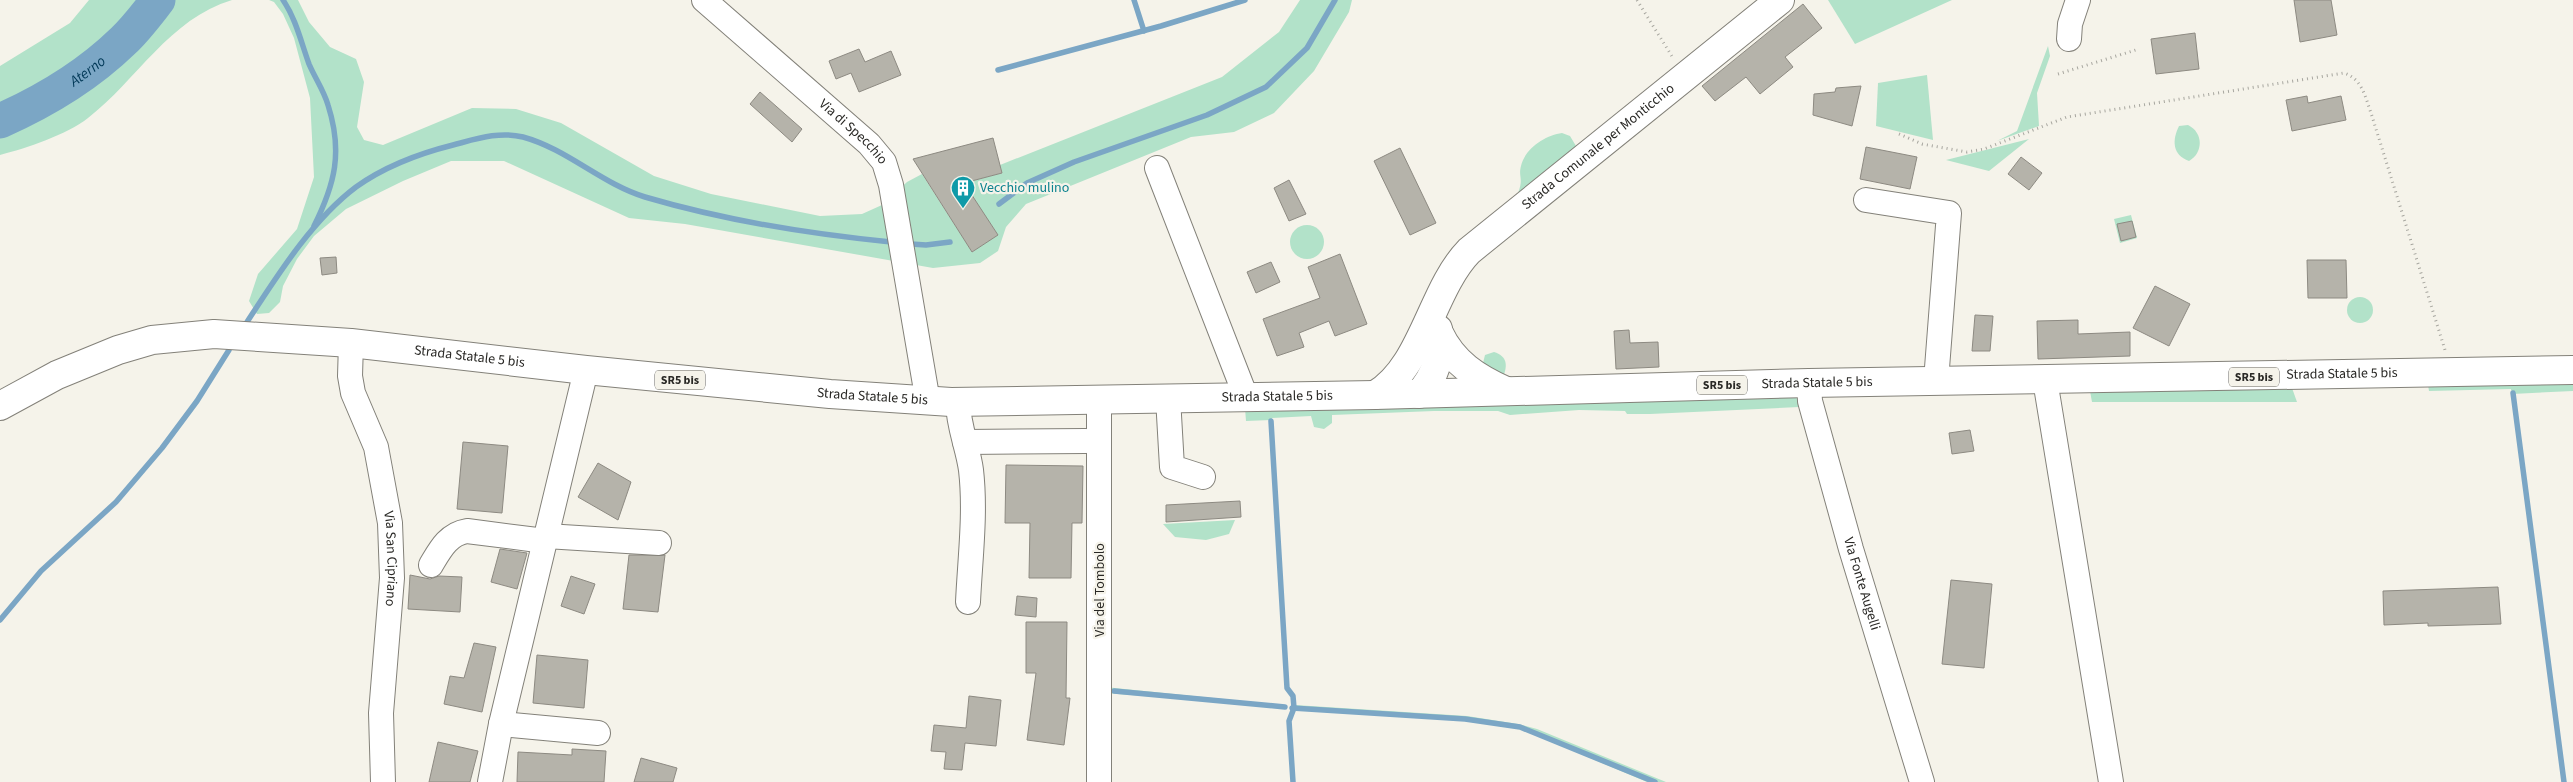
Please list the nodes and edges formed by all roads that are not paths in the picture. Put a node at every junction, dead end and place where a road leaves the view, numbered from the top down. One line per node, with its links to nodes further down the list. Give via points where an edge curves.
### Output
1 (704, 0): 20 (street, Via di Specchio, via 870,144 882,159 891,185)
2 (1780, 0): 7 (main road, Strada Comunale per Monticchio, via 1469,251 1450,274)
3 (2078, 0): 4 (street)
4 (2069, 39)
5 (1157, 168): 17 (street)
6 (1866, 200): 12 (street, via 1949,213)
7 (1431, 329): 14 (main road, via 1462,365); 15 (main road, Strada Comunale per Monticchio, via 1411,360 1410,375); 16 (main road, Strada Comunale per Monticchio, via 1393,381)
8 (351, 343): 9 (main road, Strada Statale 5 bis / SR5 bis); 22 (main road, Strada Statale 5 bis / SR5 bis, via 214,334 152,340 85,362); 32 (street, Via San Cipriano, via 353,393 376,447 390,523 392,578 382,714)
9 (586, 370): 20 (main road, Strada Statale 5 bis / SR5 bis); 26 (street)
10 (2573, 370): 11 (main road, Strada Statale 5 bis / SR5 bis)
11 (2045, 380): 12 (main road, Strada Statale 5 bis / SR5 bis); 36 (street)
12 (1936, 381): 13 (main road, Strada Statale 5 bis / SR5 bis)
13 (1809, 383): 14 (main road, Strada Statale 5 bis / SR5 bis); 35 (street, Via Fonte Augelli, via 1810,401 1851,549)
14 (1507, 391): 15 (main road, Strada Statale 5 bis / SR5 bis)
15 (1419, 394): 16 (main road, Strada Statale 5 bis / SR5 bis)
16 (1375, 395): 17 (main road, Strada Statale 5 bis / SR5 bis)
17 (1246, 397): 18 (main road, Strada Statale 5 bis / SR5 bis)
18 (1168, 398): 19 (main road, Strada Statale 5 bis / SR5 bis); 25 (street, via 1172,466)
19 (1099, 399): 21 (main road, Strada Statale 5 bis / SR5 bis); 34 (street, Via del Tombolo)
20 (928, 402): 21 (main road, Strada Statale 5 bis / SR5 bis)
21 (958, 402): 23 (street)
22 (0, 406)
23 (965, 442): 24 (street); 29 (street, via 973,494)
24 (1086, 442)
25 (1204, 477)
26 (546, 538): 27 (street); 28 (street, via 457,532); 30 (street)
27 (659, 543)
28 (431, 565)
29 (968, 602)
30 (501, 724): 31 (street); 33 (street)
31 (598, 733)
32 (383, 782)
33 (490, 782)
34 (1098, 782)
35 (1922, 782)
36 (2111, 782)

